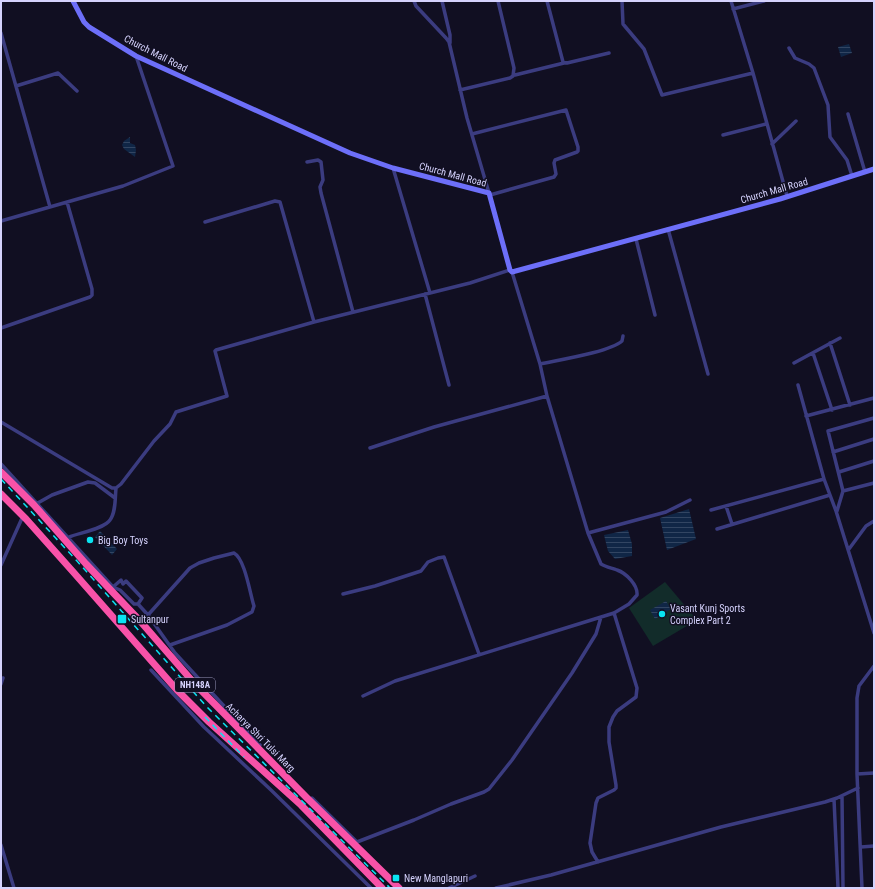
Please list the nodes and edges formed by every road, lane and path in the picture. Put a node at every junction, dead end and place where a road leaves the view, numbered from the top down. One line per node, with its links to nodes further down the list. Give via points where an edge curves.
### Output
1 (73, 1): 14 (street, Church Mall Road, via 89,27)
2 (414, 1): 11 (street)
3 (442, 1): 11 (street)
4 (498, 1): 20 (street, via 514,68 513,76)
5 (547, 1): 15 (street)
6 (622, 1): 16 (street, via 623,24 644,49 662,95)
7 (731, 1): 9 (street)
8 (764, 1): 9 (street)
9 (733, 8): 16 (street)
10 (1, 33): 18 (street)
11 (450, 45): 20 (street)
12 (789, 48): 31 (street, via 796,58 809,64 816,72 828,105 830,137 847,160)
13 (609, 53): 15 (street)
14 (136, 56): 28 (street, Church Mall Road, via 350,153); 34 (street, via 173,166 123,186)
15 (564, 63): 17 (street)
16 (753, 73): 23 (street)
17 (515, 75)
18 (16, 86): 19 (street, via 58,73); 35 (street)
19 (77, 90)
20 (460, 90): 24 (street)
21 (848, 114): 30 (street)
22 (796, 121): 26 (street)
23 (766, 124): 25 (street); 26 (street)
24 (472, 134): 32 (street); 32 (street, via 566,110 578,147 577,152 555,160 554,176)
25 (723, 135)
26 (772, 144): 33 (street)
27 (307, 162): 43 (street, via 321,162 324,180 320,187 321,193)
28 (393, 168): 32 (street, Church Mall Road); 41 (street)
29 (874, 169): 30 (street, Church Mall Road)
30 (865, 172): 31 (street, Church Mall Road)
31 (852, 176): 33 (street, Church Mall Road)
32 (489, 194): 40 (street, Church Mall Road)
33 (787, 196): 38 (street, Church Mall Road)
34 (67, 202): 35 (street); 46 (street, via 92,295)
35 (50, 207): 36 (street)
36 (1, 221)
37 (205, 222): 45 (street, via 280,202)
38 (668, 230): 39 (street, Church Mall Road); 53 (street)
39 (636, 239): 40 (street, Church Mall Road); 44 (street)
40 (511, 271): 41 (street); 52 (street)
41 (430, 293): 42 (street)
42 (426, 294): 43 (street); 54 (street)
43 (353, 312): 45 (street)
44 (655, 315)
45 (314, 322): 72 (street, via 215,350 227,396 176,412 170,424)
46 (1, 328)
47 (623, 336): 52 (street, via 622,342 590,354)
48 (840, 338): 49 (street)
49 (830, 343): 50 (street); 58 (street)
50 (813, 353): 51 (street); 59 (street)
51 (794, 363)
52 (540, 364): 56 (street)
53 (708, 374)
54 (449, 385)
55 (798, 385): 60 (street)
56 (547, 396): 64 (street, via 434,427); 86 (street)
57 (874, 398): 58 (street)
58 (850, 405): 59 (street)
59 (832, 410): 60 (street)
60 (806, 416): 70 (street)
61 (874, 418): 65 (street, via 828,430)
62 (1, 422): 72 (street)
63 (874, 439): 65 (street)
64 (370, 448)
65 (833, 452): 69 (street)
66 (874, 461): 69 (street)
67 (1, 464): 78 (street)
68 (1, 472): 78 (highway, Acharya Shri Tulsi Marg / NH148A)
69 (839, 472): 73 (street)
70 (824, 479): 75 (street); 79 (street)
71 (874, 483): 73 (street)
72 (116, 488): 76 (street)
73 (843, 491): 81 (street)
74 (1, 494): 82 (highway, NH148A)
75 (830, 495): 81 (street); 84 (street)
76 (115, 498): 78 (street, via 95,483 88,482 52,495); 87 (street, via 112,516 108,522)
77 (690, 500): 86 (street, via 666,512)
78 (36, 504): 87 (street); 89 (highway, Acharya Shri Tulsi Marg / NH148A)
79 (726, 506): 80 (street); 84 (street)
80 (711, 510)
81 (836, 511): 88 (street)
82 (22, 516): 90 (street); 91 (highway, NH148A)
83 (874, 521): 88 (street, via 866,526)
84 (732, 524): 85 (street)
85 (717, 529)
86 (588, 533): 95 (street, via 602,564 626,575 637,589 637,595 632,601)
87 (69, 537): 92 (street)
88 (848, 549): 98 (street)
89 (86, 564): 91 (highway); 121 (highway, Acharya Shri Tulsi Marg / NH148A, via 141,622 194,684)
90 (1, 565)
91 (75, 574): 120 (highway, NH148A, via 177,690 301,805)
92 (113, 587): 94 (street, via 120,590 134,604); 94 (street, via 121,580 123,584 126,581 142,598)
93 (344, 594): 101 (street, via 421,571 428,562 444,557)
94 (138, 604): 96 (street)
95 (614, 613): 97 (street); 116 (street, via 637,694 635,699 615,714 609,727 616,785 614,790 598,798 596,803 590,843)
96 (148, 614): 100 (street); 100 (street, via 192,566 227,554 234,553 238,557 254,606 252,612 227,625)
97 (601, 617): 101 (street); 112 (street, via 596,634 572,673 489,789)
98 (873, 625): 99 (street)
99 (874, 633)
100 (170, 645): 112 (street, via 200,681 289,776)
101 (479, 654): 106 (street, via 388,683)
102 (874, 666): 108 (street, via 857,690)
103 (151, 670): 119 (street, via 204,727)
104 (3, 678): 105 (street)
105 (1, 684)
106 (363, 696)
107 (874, 773): 108 (street)
108 (857, 774): 109 (street)
109 (858, 788): 110 (street); 115 (street)
110 (842, 796): 111 (street); 126 (street)
111 (834, 799): 116 (street, via 721,827); 125 (street)
112 (357, 842): 122 (street)
113 (1, 846): 118 (street)
114 (874, 846): 115 (street)
115 (861, 847): 127 (street)
116 (598, 862): 124 (street)
117 (475, 876): 123 (street)
118 (14, 888)
119 (371, 888)
120 (382, 888)
121 (399, 888)
122 (403, 888)
123 (449, 888)
124 (496, 888)
125 (838, 888)
126 (843, 888)
127 (862, 888)

